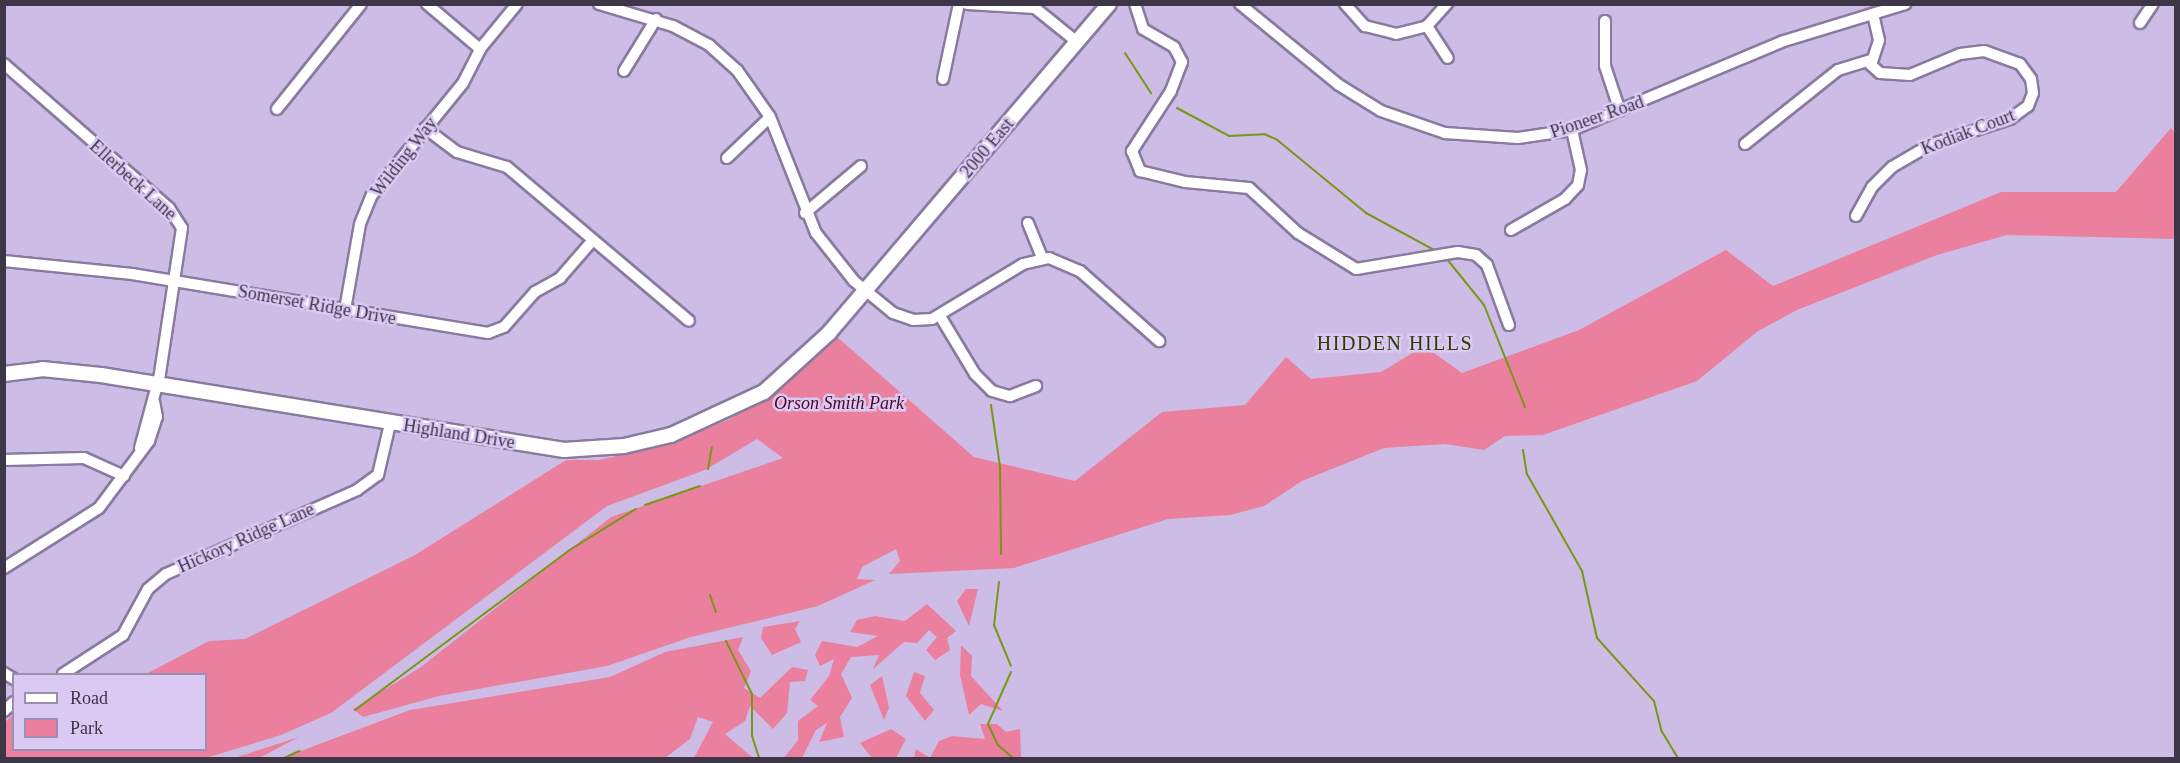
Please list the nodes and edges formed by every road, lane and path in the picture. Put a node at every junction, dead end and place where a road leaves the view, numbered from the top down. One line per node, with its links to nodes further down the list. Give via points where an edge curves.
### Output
1 (361, 4): 27 (street)
2 (427, 4): 21 (street)
3 (517, 4): 21 (street, Wilding Way)
4 (599, 4): 16 (street)
5 (959, 4): 26 (street)
6 (967, 4): 14 (street)
7 (1109, 4): 20 (street, 2000 East)
8 (1135, 4): 47 (street, via 1143,29 1174,46 1182,62 1171,91 1132,151 1140,171 1185,182 1249,188 1298,233 1332,250 1351,268 1470,253 1484,261)
9 (1240, 4): 31 (street, Pioneer Road, via 1339,85 1411,123 1486,138)
10 (1345, 4): 19 (street, via 1374,31 1407,33)
11 (1447, 4): 19 (street)
12 (1905, 4): 15 (street, Pioneer Road)
13 (2153, 4): 18 (street)
14 (1036, 6): 20 (street)
15 (1873, 14): 23 (street, via 1879,40); 28 (street, Pioneer Road, via 1784,40)
16 (656, 19): 25 (street); 29 (street, via 691,34 724,57)
17 (1605, 21): 28 (street, via 1605,66)
18 (2140, 23)
19 (1427, 26): 22 (street)
20 (1077, 42): 43 (street, 2000 East)
21 (480, 49): 30 (street, Wilding Way, via 463,83)
22 (1448, 58)
23 (1871, 60): 32 (street, via 1838,70); 36 (street, Kodiak Court, via 1880,73 1899,76 1960,54 1996,53 2024,68 2033,93 2028,106 2010,119 1930,145 1892,167 1872,187)
24 (4, 64): 42 (street, Ellerbeck Lane, via 174,212 183,234)
25 (624, 71)
26 (943, 79)
27 (277, 109)
28 (1620, 111): 31 (street, Pioneer Road)
29 (770, 117): 33 (street); 35 (street)
30 (425, 128): 39 (street, via 457,152 507,167); 44 (street, Wilding Way, via 365,209)
31 (1572, 129): 38 (street, via 1581,170 1578,185)
32 (1745, 144)
33 (727, 158)
34 (861, 166): 35 (street)
35 (806, 213): 43 (street, via 840,267)
36 (1856, 216)
37 (1028, 223): 40 (street)
38 (1511, 230)
39 (593, 240): 44 (street, Somerset Ridge Drive, via 560,278 535,292 497,332); 46 (street)
40 (1042, 258): 45 (street); 48 (street, via 1074,266)
41 (4, 261): 42 (street, Somerset Ridge Drive)
42 (176, 281): 44 (street, Somerset Ridge Drive); 50 (street, Ellerbeck Lane)
43 (866, 291): 45 (street, via 902,318); 52 (street, Highland Drive, via 830,333 764,392 671,435 624,446 564,450)
44 (345, 310)
45 (940, 316): 51 (street, via 975,374 992,391 1010,396)
46 (689, 321)
47 (1509, 325)
48 (1159, 341)
49 (4, 374): 50 (street, Highland Drive, via 42,369)
50 (157, 385): 52 (street, Highland Drive); 54 (street, Ellerbeck Lane, via 139,437 140,448)
51 (1036, 386)
52 (390, 424): 56 (street, Hickory Ridge Lane, via 378,475 357,490 166,574 148,589 123,635)
53 (4, 459): 54 (street, via 84,458)
54 (124, 476): 55 (street, Ellerbeck Lane, via 75,528)
55 (4, 568)
56 (66, 673)

